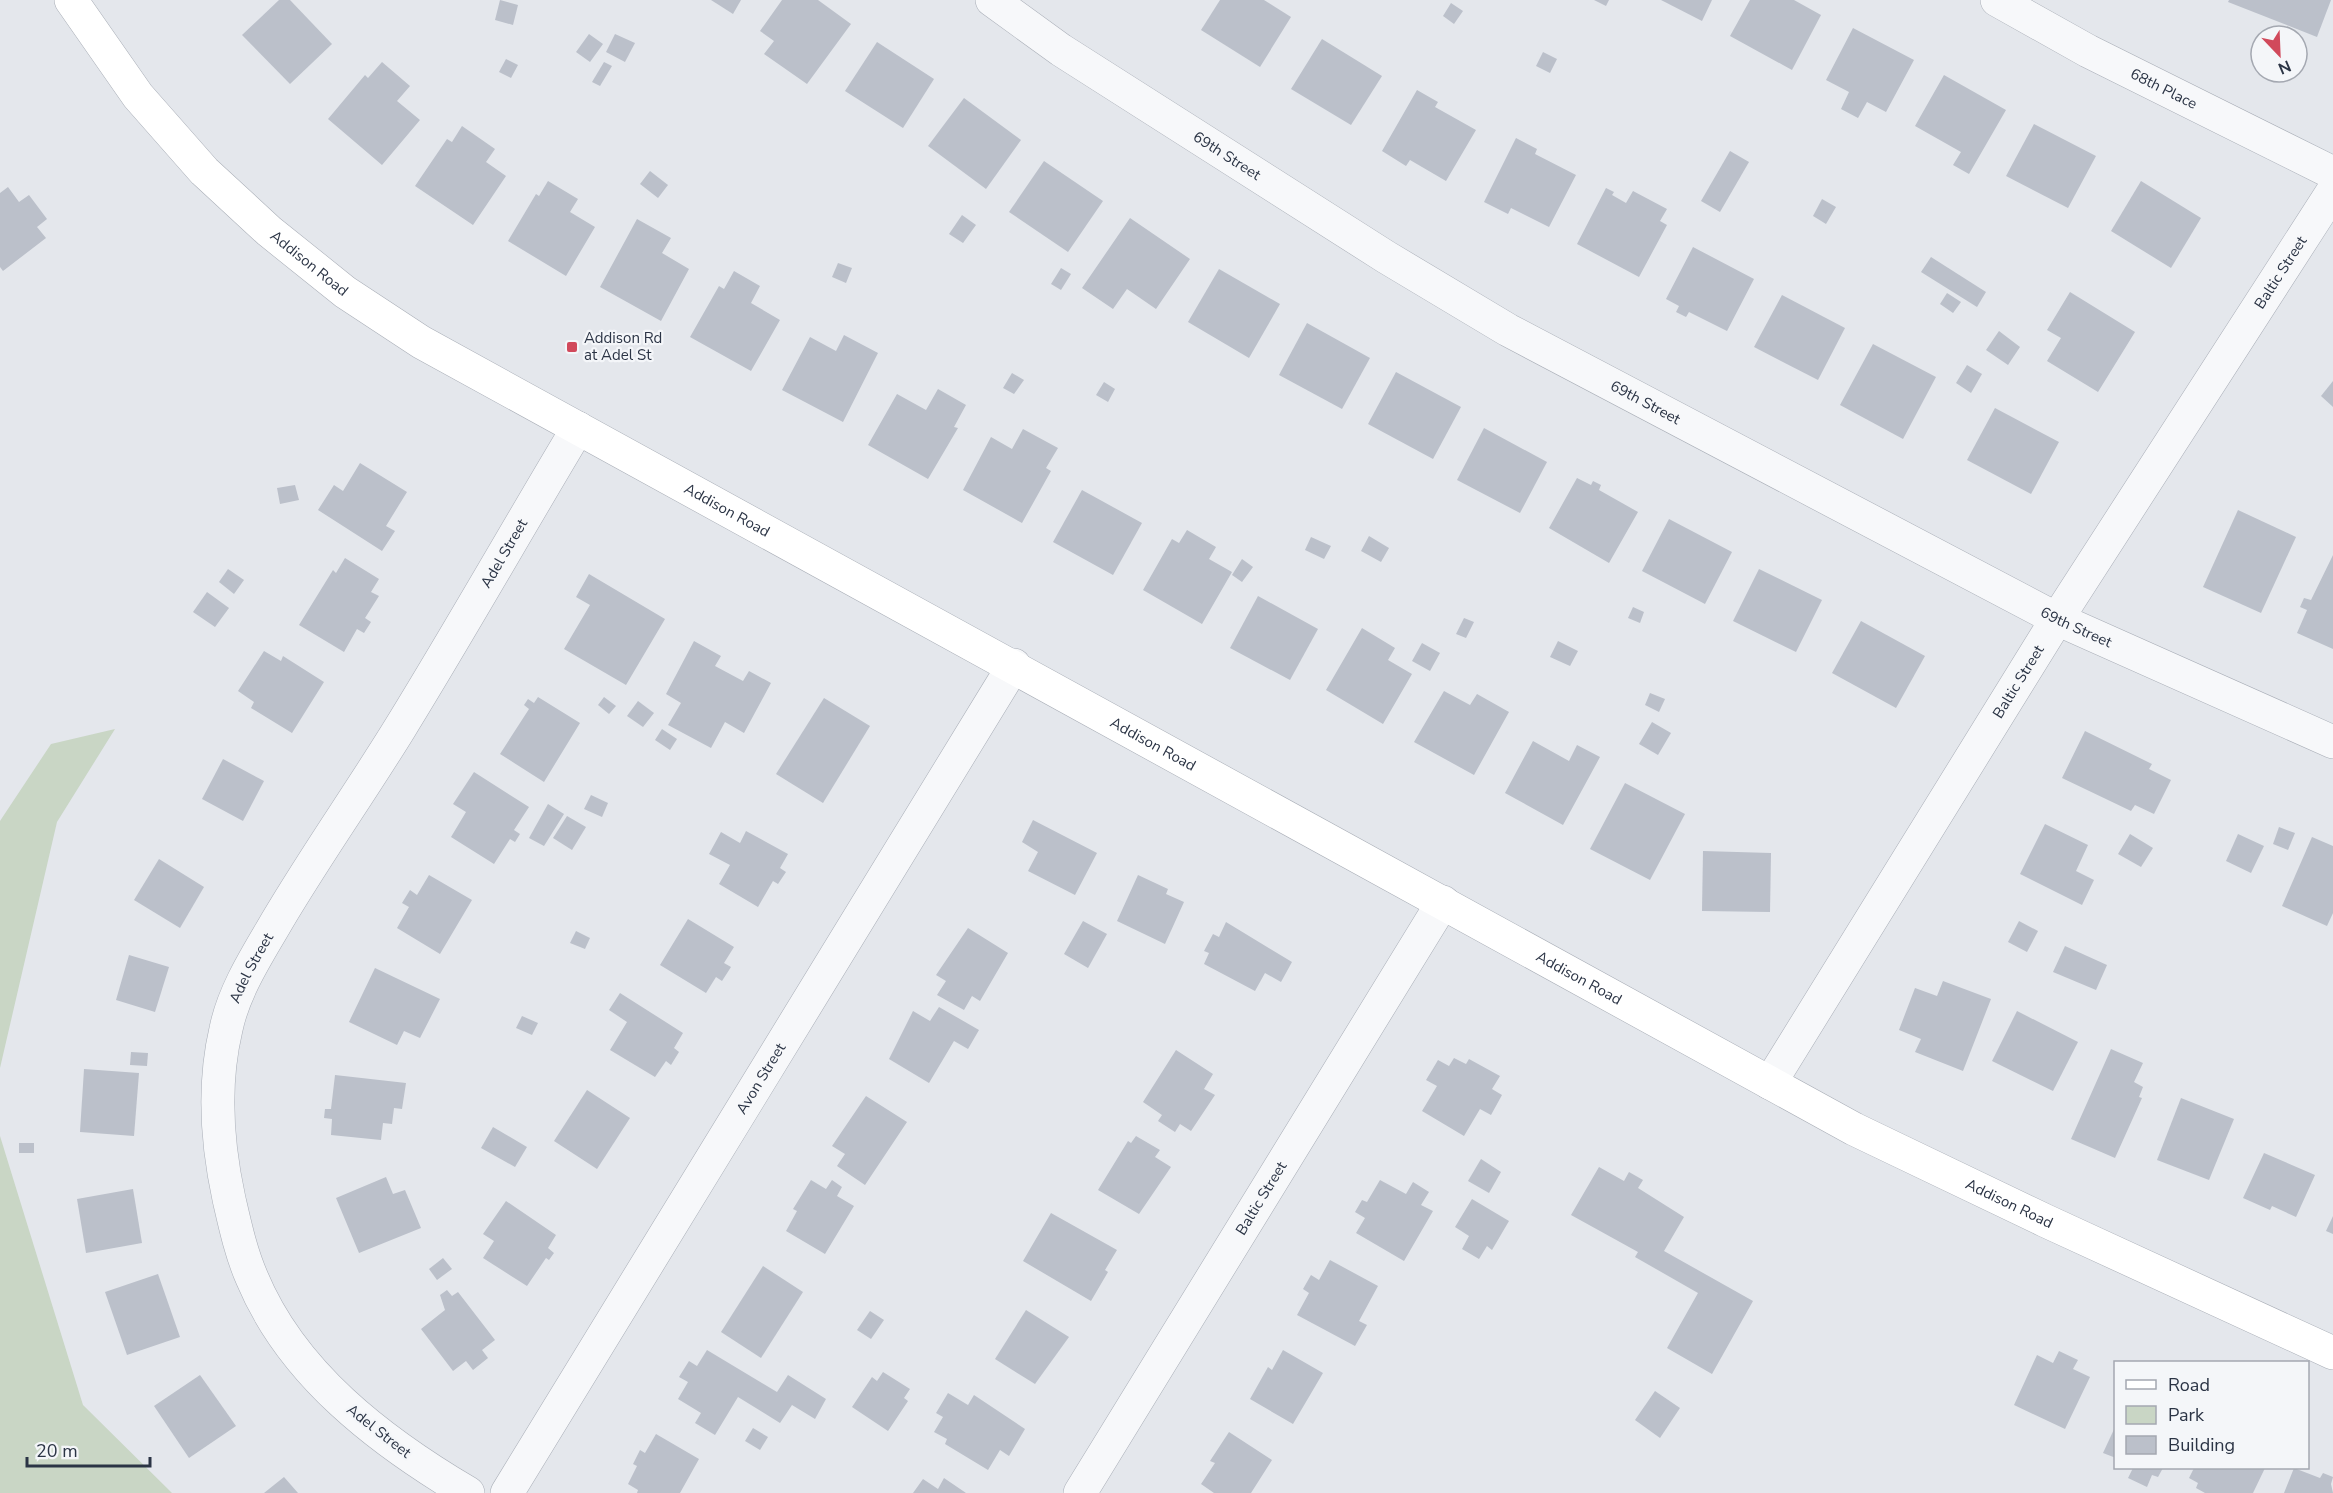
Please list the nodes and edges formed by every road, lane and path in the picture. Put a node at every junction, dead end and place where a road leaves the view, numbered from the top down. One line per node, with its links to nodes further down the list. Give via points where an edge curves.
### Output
1 (71, 0): 6 (main road, Addison Road, via 138,96 204,171 269,231 345,292 421,342)
2 (992, 0): 7 (street, 69th Street, via 1071,56 1508,330)
3 (1997, 0): 4 (street, 68th Place, via 2088,51)
4 (2333, 173)
5 (2333, 191): 7 (street, Baltic Street)
6 (578, 428): 8 (main road, Addison Road); 13 (street, Adel Street, via 400,728 255,959 226,1028 218,1097 223,1170 234,1221 251,1276 267,1309 315,1377 350,1410)
7 (2057, 619): 9 (street, 69th Street); 11 (street, Baltic Street)
8 (1014, 665): 10 (main road, Addison Road); 14 (street, Avon Street)
9 (2333, 742)
10 (1443, 902): 11 (main road, Addison Road); 15 (street, Baltic Street)
11 (1770, 1083): 12 (main road, Addison Road, via 1854,1129 2035,1216)
12 (2333, 1353)
13 (468, 1493)
14 (507, 1493)
15 (1080, 1493)

